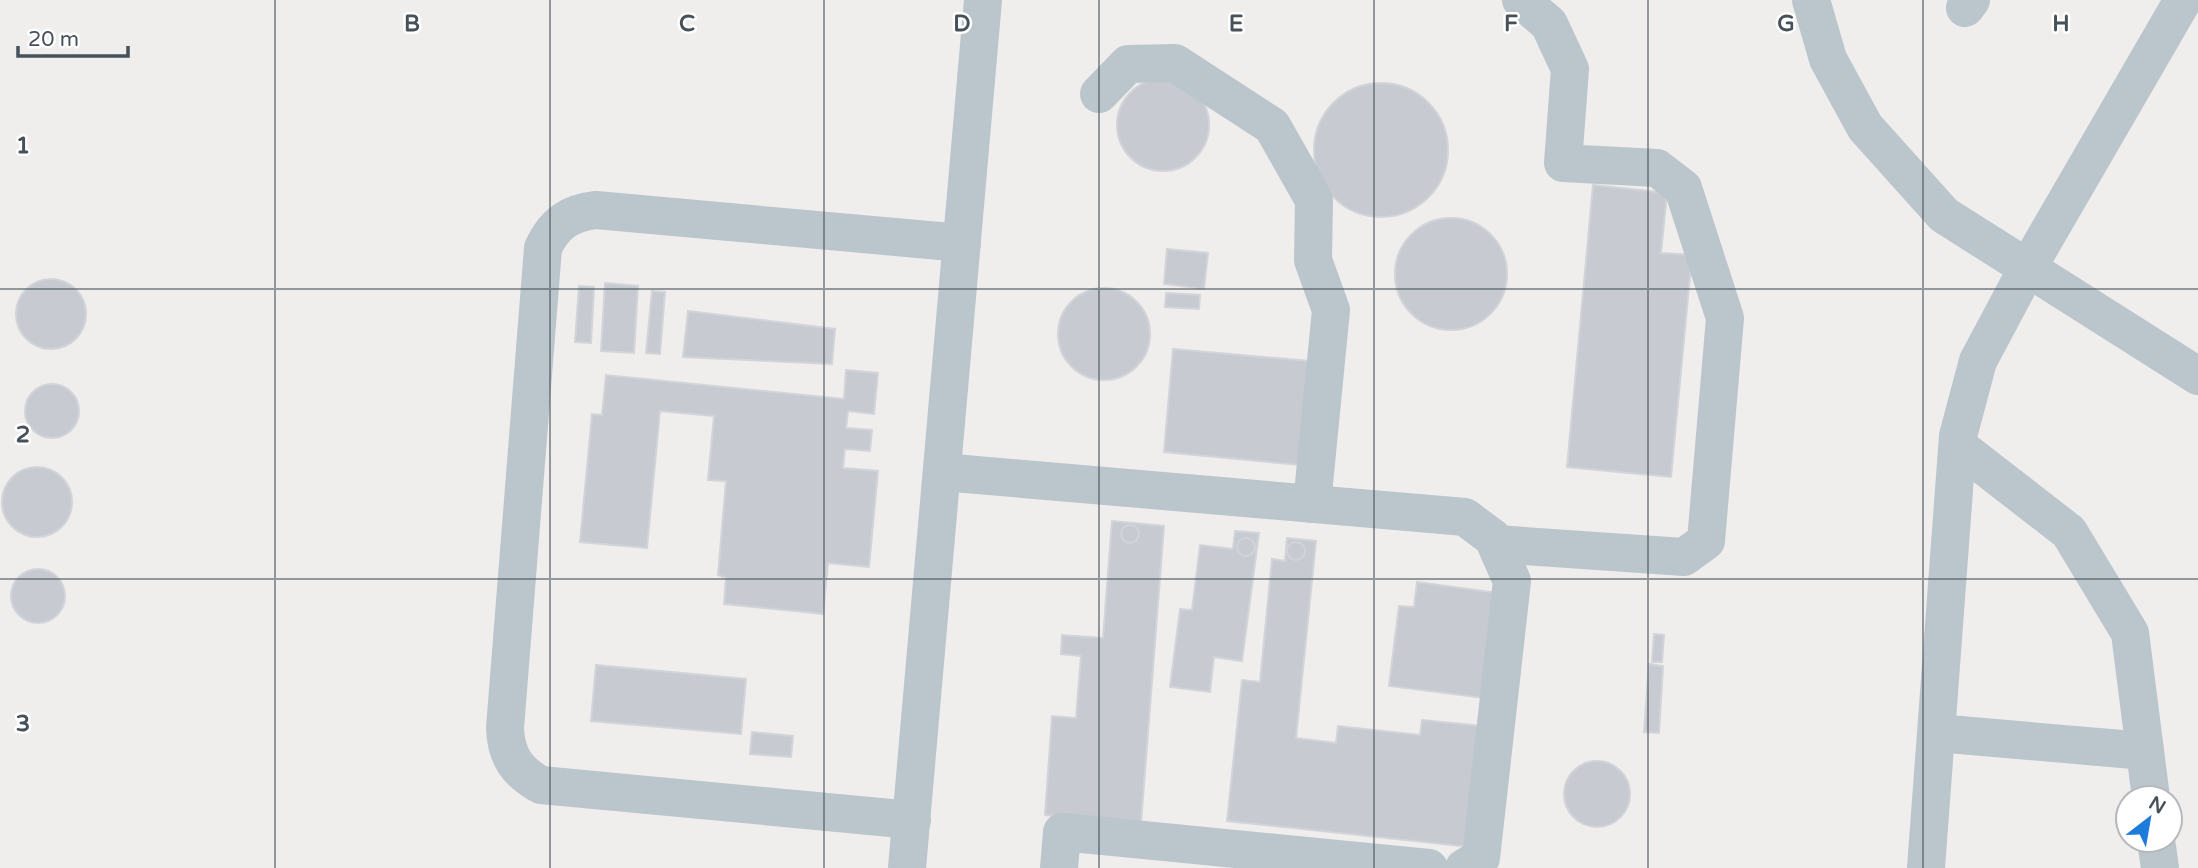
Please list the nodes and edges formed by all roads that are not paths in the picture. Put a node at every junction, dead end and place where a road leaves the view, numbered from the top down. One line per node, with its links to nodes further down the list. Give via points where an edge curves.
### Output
1 (983, 0): 6 (lane)
2 (1521, 0): 12 (lane, via 1549,24 1570,69 1563,163 1657,168 1683,188 1724,318 1706,541 1684,557)
3 (1811, 0): 7 (lane, via 1828,60 1864,127 1944,215)
4 (2183, 0): 7 (lane)
5 (1099, 94): 11 (lane, via 1128,64 1175,62 1272,125 1314,200 1312,260 1331,310)
6 (962, 243): 10 (lane); 16 (lane, via 596,210 563,220 543,248 505,728 506,747 514,764 541,785)
7 (2027, 269): 8 (lane); 9 (lane, via 1978,361)
8 (2198, 376)
9 (1958, 446): 13 (lane); 14 (lane, via 2069,532 2130,634)
10 (942, 472): 11 (lane); 16 (lane)
11 (1312, 504): 12 (lane, via 1465,517)
12 (1496, 544): 20 (lane, via 1512,582 1481,858)
13 (1937, 733): 14 (lane); 21 (lane)
14 (2145, 751): 15 (lane)
15 (2149, 784)
16 (912, 820): 17 (lane)
17 (907, 868)
18 (1059, 868): 19 (lane, via 1062,832)
19 (1429, 868)
20 (1464, 868)
21 (1926, 868)

